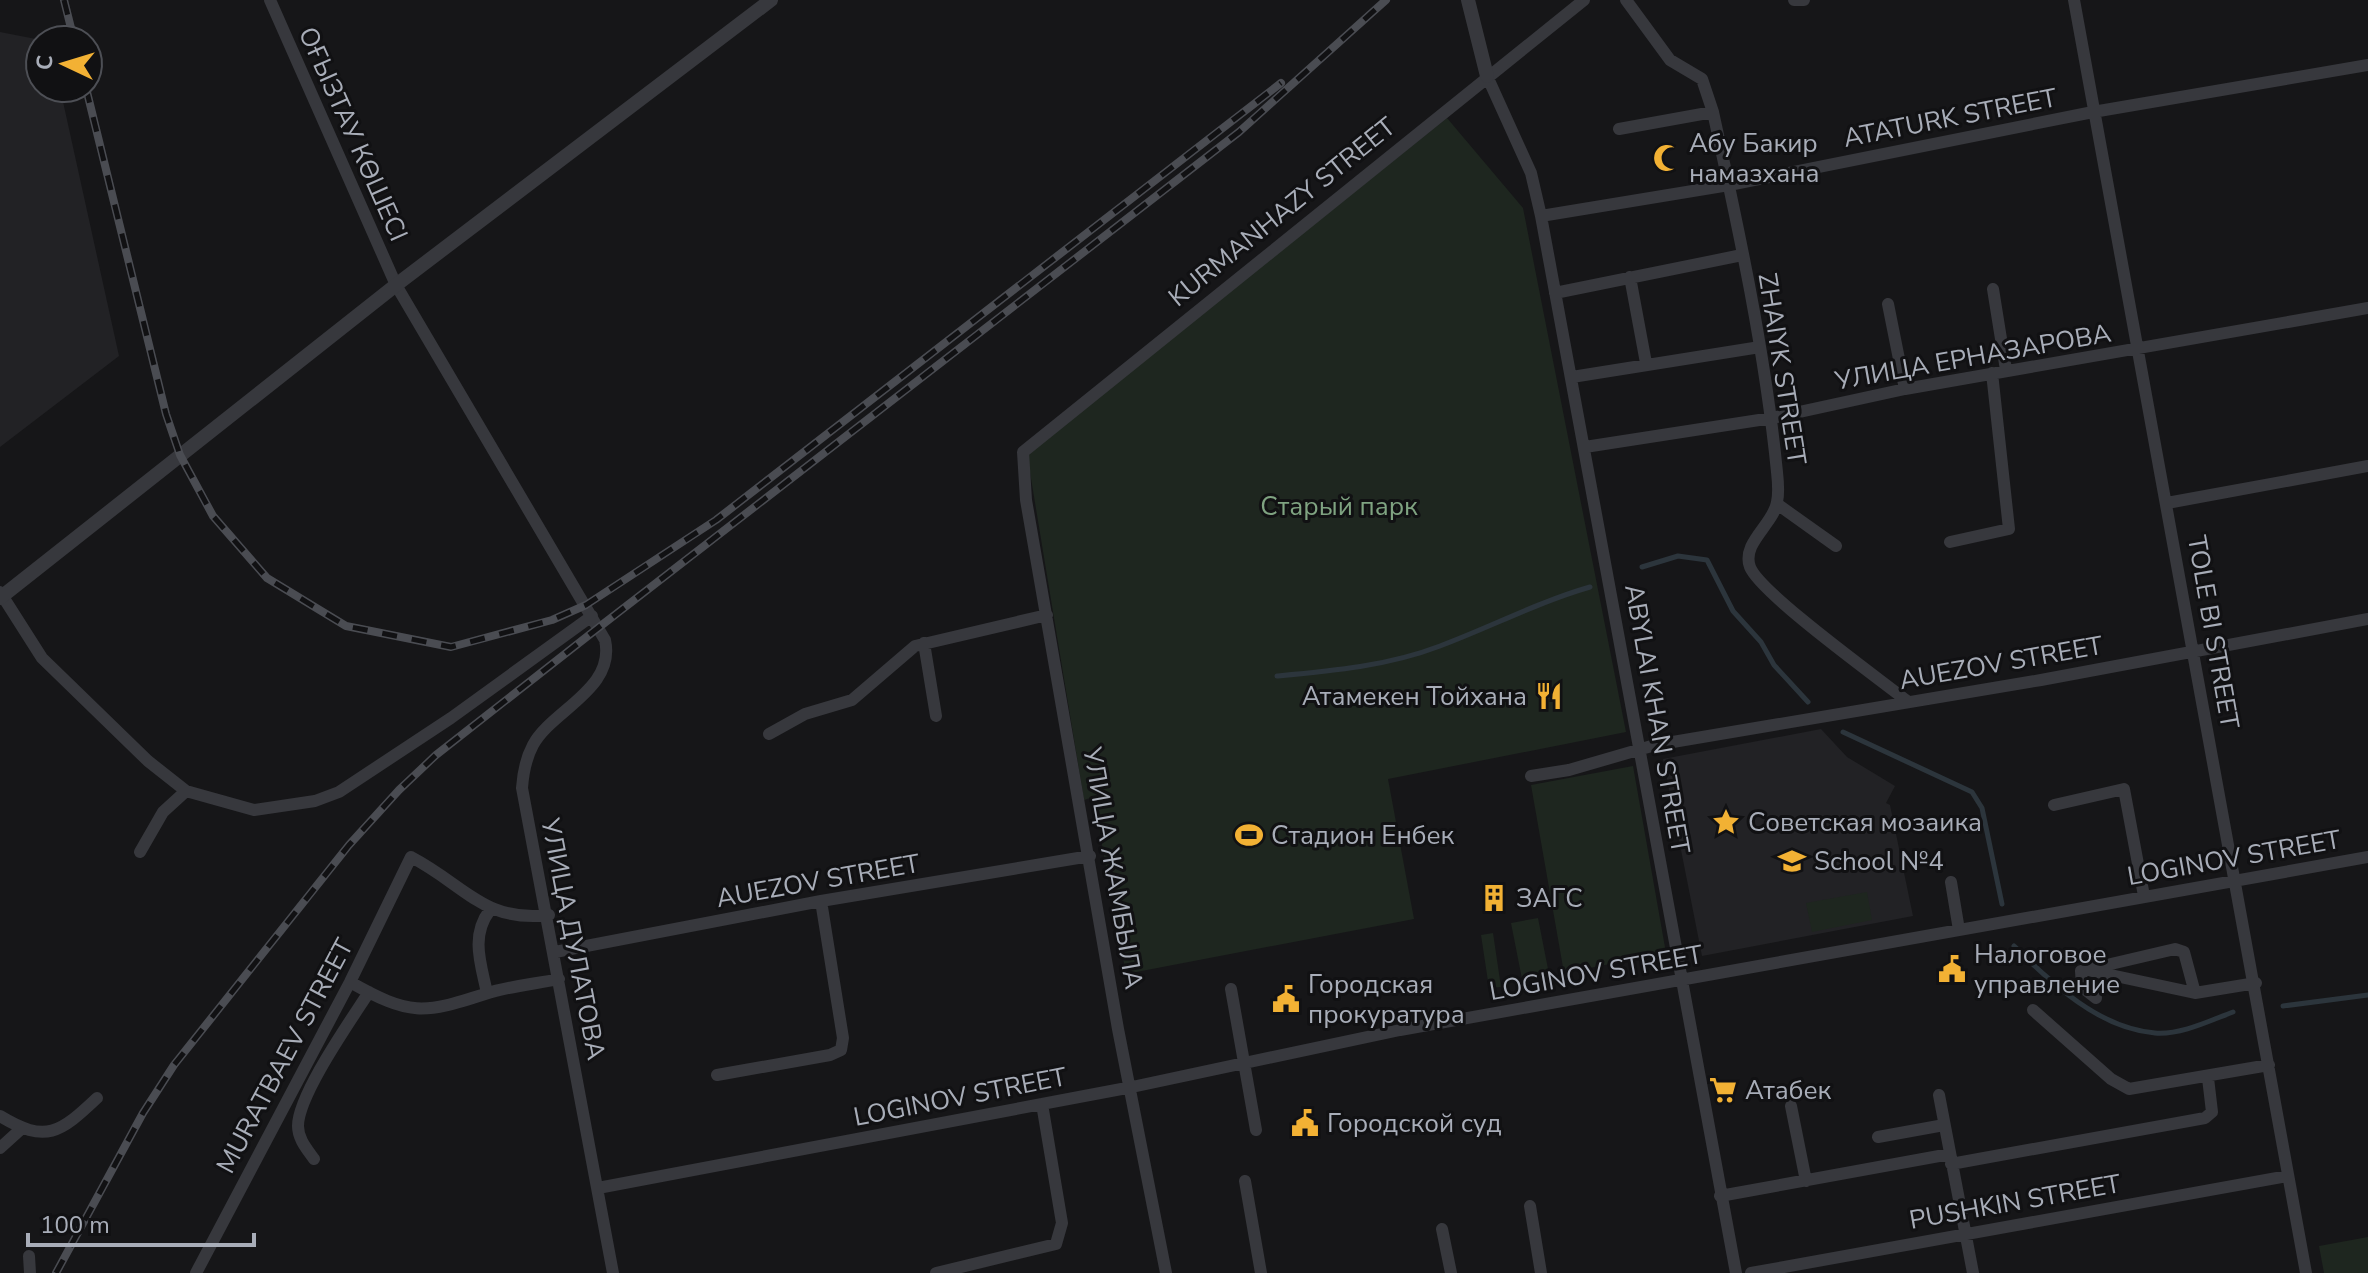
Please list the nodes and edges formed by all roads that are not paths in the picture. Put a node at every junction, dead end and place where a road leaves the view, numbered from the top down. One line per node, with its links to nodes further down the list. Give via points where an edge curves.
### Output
1 (270, 0): 18 (street, ОҒЫЗТАУ КӨШЕСІ)
2 (771, 0): 18 (street)
3 (1468, 0): 10 (street)
4 (1584, 0): 10 (street, KURMANHAZY STREET)
5 (1626, 0): 11 (street, ZHAIYK STREET, via 1670,60 1706,84)
6 (1794, 0): 7 (street)
7 (1804, 0)
8 (2074, 0): 12 (street, TOLE BI STREET)
9 (2368, 65): 12 (street, ATATURK STREET)
10 (1487, 76): 15 (street, ABYLAI KHAN STREET, via 1531,173); 33 (street, KURMANHAZY STREET, via 1030,444 1023,452)
11 (1713, 112): 13 (street); 14 (street, ZHAIYK STREET)
12 (2093, 112): 14 (street, ATATURK STREET); 24 (street, TOLE BI STREET)
13 (1619, 129)
14 (1729, 185): 15 (street, ATATURK STREET); 16 (street, ZHAIYK STREET)
15 (1541, 216): 20 (street, ABYLAI KHAN STREET)
16 (1742, 255): 17 (street); 23 (street, ZHAIYK STREET)
17 (1630, 277): 20 (street); 25 (street)
18 (396, 285): 38 (street); 40 (street, ОҒЫЗТАУ КӨШЕСІ)
19 (1993, 289): 26 (street)
20 (1555, 293): 28 (street, ABYLAI KHAN STREET)
21 (1888, 304): 29 (street)
22 (2368, 308): 24 (street, УЛИЦА ЕРНАЗАРОВА)
23 (1760, 347): 25 (street); 30 (street, ZHAIYK STREET)
24 (2139, 349): 26 (street, УЛИЦА ЕРНАЗАРОВА); 34 (street, TOLE BI STREET)
25 (1646, 363): 28 (street)
26 (2006, 370): 27 (street, УЛИЦА ЕРНАЗАРОВА)
27 (1992, 373): 29 (street, УЛИЦА ЕРНАЗАРОВА); 36 (street, via 2009,529)
28 (1572, 377): 31 (street, ABYLAI KHAN STREET)
29 (1905, 389): 30 (street, УЛИЦА ЕРНАЗАРОВА)
30 (1772, 418): 31 (street, УЛИЦА ЕРНАЗАРОВА); 35 (street, ZHAIYK STREET)
31 (1585, 447): 48 (street, ABYLAI KHAN STREET)
32 (2368, 466): 34 (street)
33 (1022, 469): 39 (street, УЛИЦА ЖАМБЫЛА)
34 (2167, 503): 44 (street, TOLE BI STREET)
35 (1777, 504): 37 (street); 45 (street, ZHAIYK STREET, via 1751,549 1749,563 1756,577)
36 (1950, 542)
37 (1836, 546)
38 (1, 595): 50 (street, via 42,658 115,731)
39 (1047, 615): 43 (street); 53 (street, УЛИЦА ЖАМБЫЛА)
40 (592, 616): 42 (street, ОҒЫЗТАУ КӨШЕСІ); 50 (street, via 339,792 254,810)
41 (2368, 619): 44 (street, AUEZOV STREET)
42 (605, 640): 60 (street, УЛИЦА ДУЛАТОВА, via 605,658 593,684 539,737 523,780)
43 (924, 643): 46 (street); 47 (street, via 852,700 805,714)
44 (2193, 651): 45 (street, AUEZOV STREET); 55 (street, TOLE BI STREET)
45 (1907, 701): 48 (street, AUEZOV STREET)
46 (936, 716)
47 (769, 734)
48 (1641, 750): 49 (street, AUEZOV STREET); 65 (street, ABYLAI KHAN STREET)
49 (1531, 776)
50 (186, 791): 52 (street, via 163,812)
51 (2054, 805): 57 (street, via 2124,789)
52 (140, 852)
53 (1090, 856): 58 (street, AUEZOV STREET); 78 (street, УЛИЦА ЖАМБЫЛА)
54 (2368, 857): 55 (street, LOGINOV STREET)
55 (2237, 881): 57 (street, LOGINOV STREET); 67 (street, TOLE BI STREET)
56 (1951, 882): 61 (street)
57 (2144, 896): 61 (street, LOGINOV STREET)
58 (821, 901): 62 (street, AUEZOV STREET); 76 (street, via 841,1050)
59 (490, 910): 60 (street, via 521,918); 66 (street, MURATBAEV STREET, via 411,857); 70 (street, via 478,928)
60 (549, 915): 62 (street, УЛИЦА ДУЛАТОВА)
61 (1959, 930): 65 (street, LOGINOV STREET)
62 (555, 952): 64 (street, УЛИЦА ДУЛАТОВА)
63 (2085, 969): 71 (street); 71 (street, via 2180,950 2188,957); 72 (street, via 2079,974 2082,987)
64 (559, 979): 70 (street); 94 (street, УЛИЦА ДУЛАТОВА)
65 (1682, 980): 74 (street, LOGINOV STREET); 95 (street, ABYLAI KHAN STREET)
66 (350, 982): 69 (street); 102 (street, MURATBAEV STREET)
67 (2256, 983): 71 (street); 75 (street, TOLE BI STREET)
68 (1231, 989): 74 (street)
69 (369, 992): 70 (street, via 419,1011 459,1005); 89 (street, via 330,1052 297,1124)
70 (487, 993)
71 (2195, 993)
72 (2096, 998)
73 (2033, 1010): 77 (street, via 2129,1089)
74 (1243, 1064): 78 (street, LOGINOV STREET); 86 (street)
75 (2269, 1065): 77 (street); 91 (street, TOLE BI STREET)
76 (717, 1075)
77 (2208, 1078): 90 (street, via 2212,1112 2205,1118)
78 (1132, 1087): 81 (street, LOGINOV STREET); 105 (street, УЛИЦА ЖАМБЫЛА)
79 (1939, 1095): 84 (street)
80 (97, 1098): 85 (street, via 58,1130 38,1134)
81 (1042, 1104): 94 (street, LOGINOV STREET); 104 (street, via 1062,1223 1056,1244)
82 (1791, 1106): 93 (street)
83 (0, 1116): 85 (street)
84 (1944, 1125): 87 (street); 90 (street)
85 (21, 1129): 88 (street)
86 (1256, 1130)
87 (1878, 1137)
88 (0, 1148)
89 (314, 1159)
90 (1950, 1159): 93 (street); 98 (street)
91 (2288, 1176): 98 (street, PUSHKIN STREET); 112 (street, TOLE BI STREET)
92 (1245, 1181): 106 (street)
93 (1806, 1181): 95 (street)
94 (598, 1188): 103 (street, УЛИЦА ДУЛАТОВА)
95 (1720, 1196): 109 (street, ABYLAI KHAN STREET)
96 (1530, 1206): 108 (street)
97 (1442, 1229): 107 (street)
98 (1964, 1232): 100 (street, PUSHKIN STREET); 111 (street)
99 (29, 1256): 101 (street)
100 (1809, 1268): 110 (street, PUSHKIN STREET)
101 (30, 1273)
102 (196, 1273)
103 (613, 1273)
104 (936, 1273)
105 (1166, 1273)
106 (1261, 1273)
107 (1451, 1273)
108 (1541, 1273)
109 (1736, 1273)
110 (1751, 1273)
111 (1973, 1273)
112 (2306, 1273)

